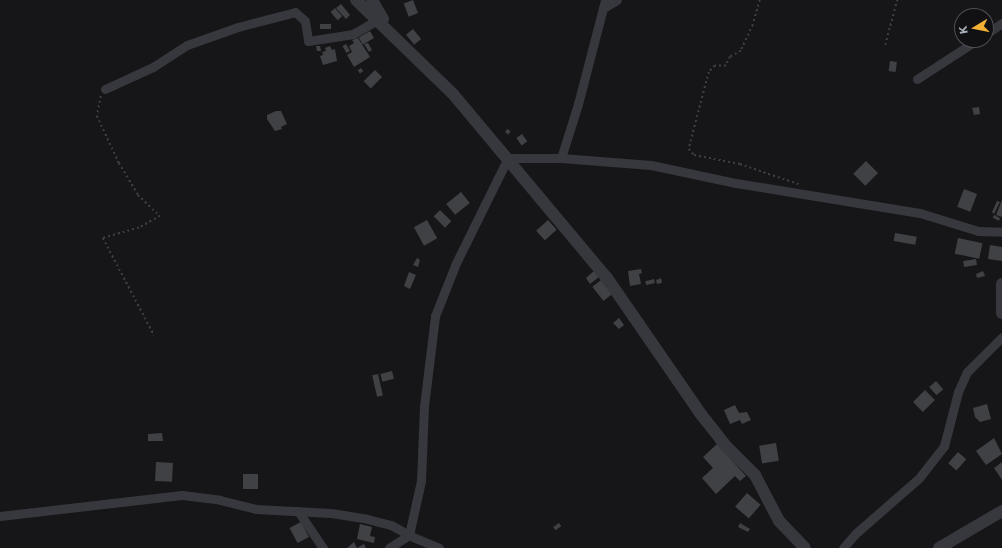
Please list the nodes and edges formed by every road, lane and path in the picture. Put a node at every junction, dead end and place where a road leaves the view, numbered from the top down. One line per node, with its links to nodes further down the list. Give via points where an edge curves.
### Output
1 (356, 0): 7 (street)
2 (372, 0): 8 (street)
3 (617, 0): 6 (street)
4 (760, 0): 15 (path, via 754,25 741,51 730,56 726,66 715,66 709,72 689,149 694,155 740,164 801,183)
5 (897, 0): 9 (path)
6 (604, 4): 14 (street)
7 (377, 20): 8 (street); 12 (street, via 353,34 308,41 305,21 295,12 238,27 187,45 153,67)
8 (391, 34): 13 (street, via 453,94)
9 (885, 45)
10 (965, 48): 11 (street)
11 (917, 79)
12 (105, 89): 19 (path, via 98,101 97,116 118,163 138,194 160,216 139,228 103,238)
13 (508, 158): 14 (street); 24 (street, via 456,263 435,316 424,406 421,481); 28 (street, via 607,278 700,413 726,446 755,474 780,521)
14 (561, 158): 15 (street, via 652,165)
15 (802, 195): 16 (street, via 920,214 978,231)
16 (1002, 232)
17 (1002, 284): 18 (street)
18 (1002, 313)
19 (154, 335)
20 (1002, 337): 29 (street, via 967,372 958,392 944,446 919,478 855,534)
21 (298, 511): 23 (street, via 256,509 220,500 182,495); 24 (street, via 366,519 391,525); 25 (street)
22 (1002, 512): 30 (street)
23 (0, 516)
24 (409, 535): 26 (street); 27 (street)
25 (323, 548)
26 (389, 548)
27 (439, 548)
28 (805, 548)
29 (843, 548)
30 (939, 548)

